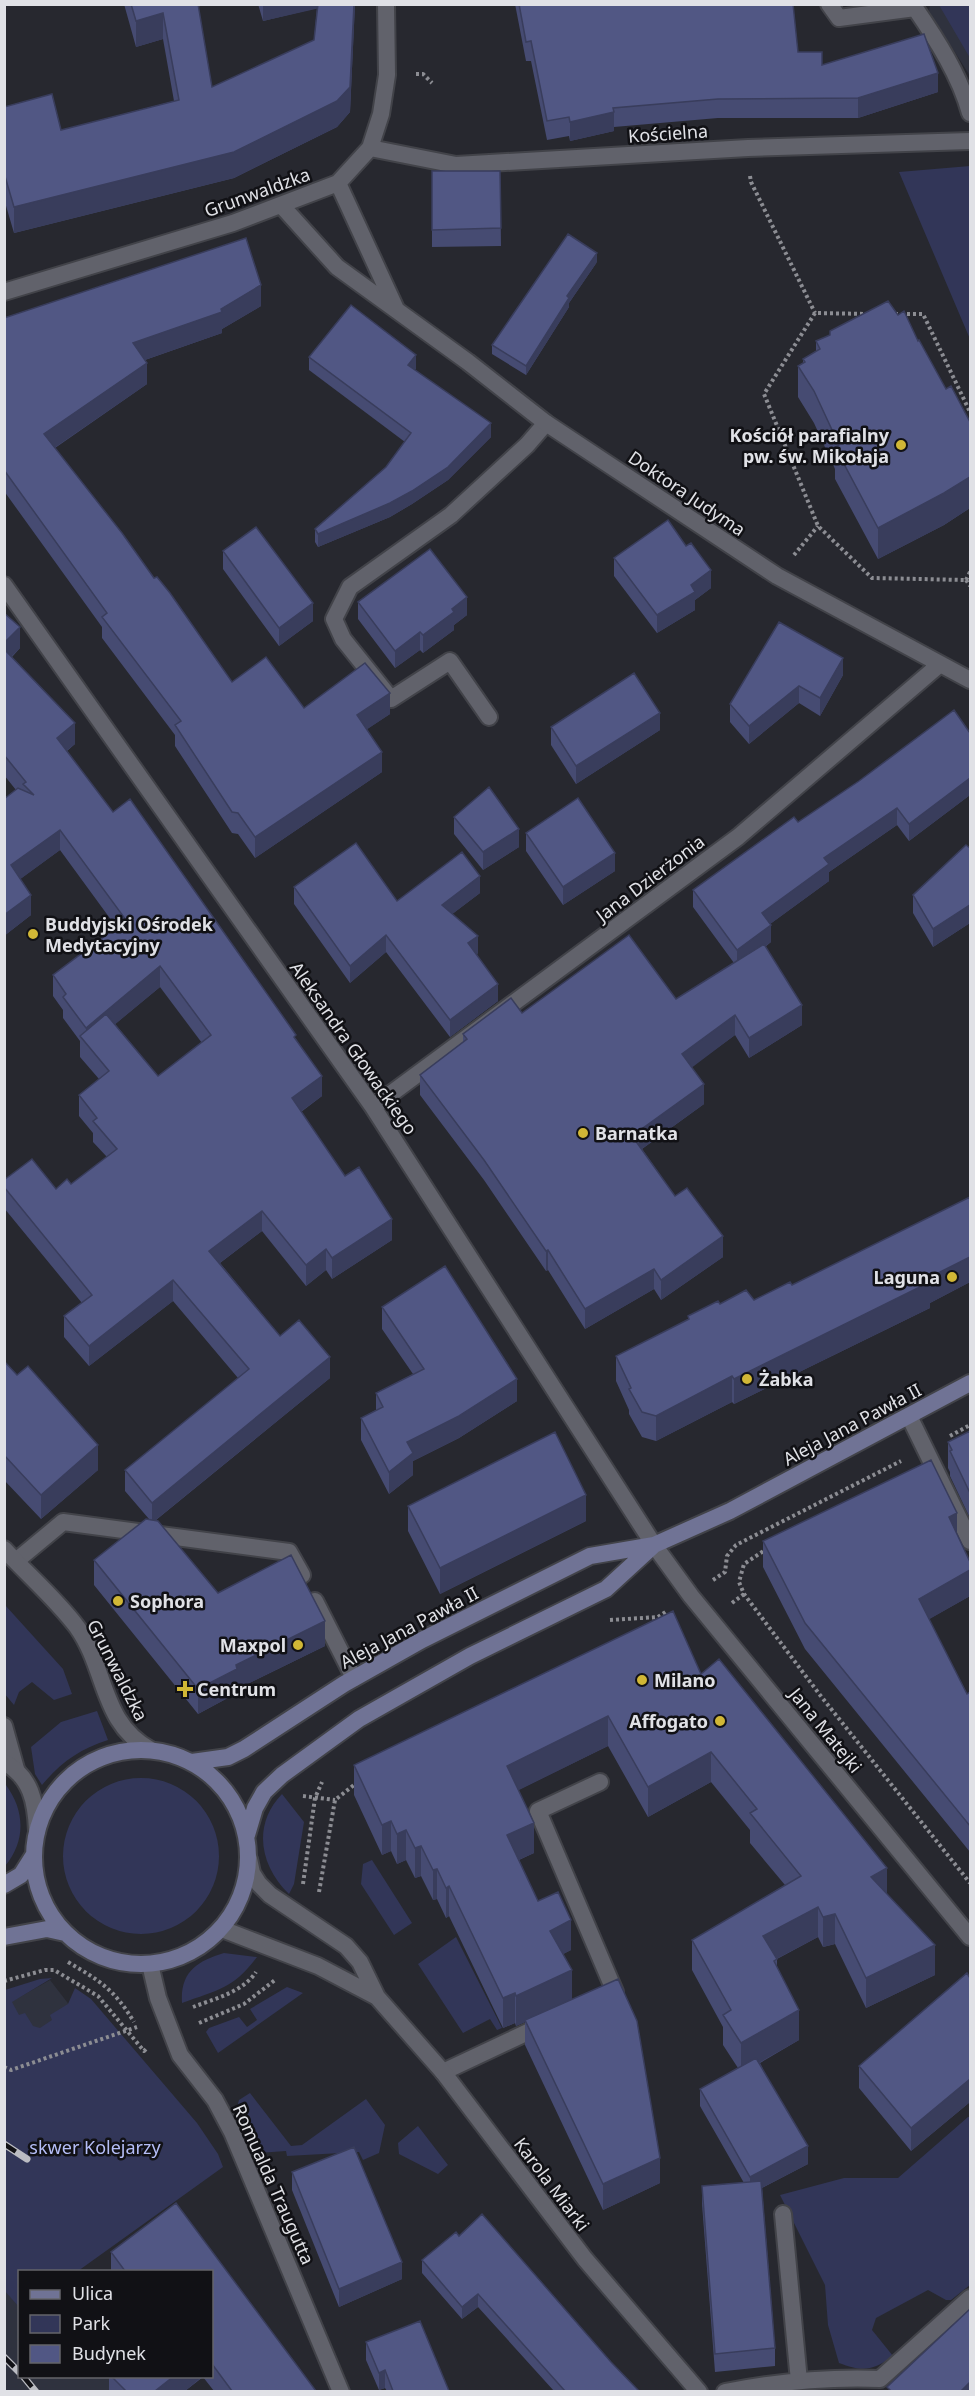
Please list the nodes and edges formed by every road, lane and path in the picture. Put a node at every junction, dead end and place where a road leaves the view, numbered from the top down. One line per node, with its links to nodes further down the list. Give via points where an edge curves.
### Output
1 (386, 4): 5 (street, Grunwaldzka, via 387,75 381,114)
2 (829, 4): 3 (street, via 839,18 915,8 965,94)
3 (970, 113)
4 (970, 141): 6 (street, Kościelna)
5 (370, 148): 6 (street, Kościelna, via 456,165); 7 (street, Grunwaldzka)
6 (748, 148): 11 (path, via 751,182)
7 (338, 183): 8 (street, Grunwaldzka); 10 (street)
8 (282, 206): 9 (street, Grunwaldzka); 10 (street, Doktora Judyma, via 337,267)
9 (4, 292)
10 (397, 313): 15 (street, Doktora Judyma)
11 (816, 313): 12 (path); 16 (path, via 764,394)
12 (875, 314)
13 (887, 314): 14 (path, via 923,314)
14 (970, 412)
15 (546, 423): 18 (street, Doktora Judyma); 24 (street, via 528,445 451,515 350,587 334,619 343,639 391,699 450,661)
16 (818, 526): 18 (path); 19 (path, via 872,578)
17 (970, 572): 19 (path)
18 (777, 576): 22 (street, Doktora Judyma)
19 (966, 580): 21 (path)
20 (4, 585): 25 (street, Aleksandra Głowackiego)
21 (970, 586)
22 (939, 664): 23 (street, Doktora Judyma); 25 (street, Jana Dzierżonia, via 738,837)
23 (970, 680)
24 (489, 717)
25 (373, 1107): 31 (street, Aleksandra Głowackiego)
26 (970, 1383): 27 (main road, Aleja Jana Pawła II)
27 (909, 1416): 29 (street); 31 (main road, Aleja Jana Pawła II, via 730,1511)
28 (970, 1425): 29 (path)
29 (925, 1448): 30 (street); 35 (path, via 736,1545 727,1556 725,1572)
30 (970, 1541)
31 (654, 1545): 35 (street, Jana Matejki); 38 (main road, Aleja Jana Pawła II, via 590,1556); 50 (main road, Aleja Jana Pawła II, via 606,1588 470,1656 359,1719 264,1792)
32 (768, 1548): 34 (path, via 744,1564 740,1582)
33 (10, 1555): 38 (street, via 63,1522 290,1552); 40 (street, Grunwaldzka, via 77,1628 117,1719 137,1742)
34 (744, 1594): 36 (path); 53 (path)
35 (691, 1596): 36 (street, Jana Matejki); 37 (path, via 658,1617)
36 (710, 1619): 60 (street, Jana Matejki)
37 (602, 1621)
38 (354, 1678): 41 (main road, Aleja Jana Pawła II, via 244,1749 228,1757)
39 (4, 1726): 42 (street)
40 (152, 1750): 41 (main road); 49 (main road, via 108,1755 77,1771 46,1806)
41 (192, 1762): 50 (main road, via 213,1776 228,1793)
42 (10, 1765): 49 (street, via 34,1796)
43 (323, 1779): 47 (path)
44 (362, 1780): 48 (path)
45 (600, 1782): 67 (street, via 538,1811 615,1992)
46 (297, 1795): 47 (path)
47 (315, 1798): 48 (path); 55 (path)
48 (335, 1800): 56 (path)
49 (37, 1831): 51 (main road)
50 (247, 1836): 52 (main road)
51 (33, 1856): 54 (main road, via 21,1875); 58 (main road, via 44,1904)
52 (249, 1859): 57 (main road, via 237,1907); 66 (street, Karola Miarki, via 258,1884 270,1895 346,1946 360,1962)
53 (970, 1883)
54 (4, 1885)
55 (299, 1892)
56 (316, 1900)
57 (222, 1929): 62 (main road, via 200,1947 176,1959); 66 (street, Karola Miarki, via 318,1966)
58 (65, 1933): 59 (main road, via 47,1929); 62 (main road, via 86,1950 111,1960)
59 (4, 1937)
60 (970, 1937)
61 (67, 1962): 71 (path, via 104,1983)
62 (150, 1964): 80 (street, Romualda Traugutta, via 171,2035 180,2055 215,2100 232,2132)
63 (260, 1966): 68 (path, via 251,1980)
64 (280, 1975): 72 (path, via 244,2004)
65 (4, 1981): 73 (path, via 54,1970 90,1989)
66 (377, 1997): 76 (street, Karola Miarki)
67 (593, 2002)
68 (184, 2011)
69 (561, 2017): 76 (street)
70 (143, 2025): 71 (path)
71 (137, 2027): 73 (path)
72 (189, 2027)
73 (127, 2030): 74 (path, via 144,2051); 75 (path, via 11,2070)
74 (151, 2044)
75 (4, 2067)
76 (443, 2072): 81 (street, Karola Miarki, via 585,2259)
77 (783, 2214): 79 (street)
78 (970, 2298): 79 (street, via 880,2379)
79 (799, 2381): 82 (street)
80 (341, 2391)
81 (699, 2391)
82 (725, 2391)

